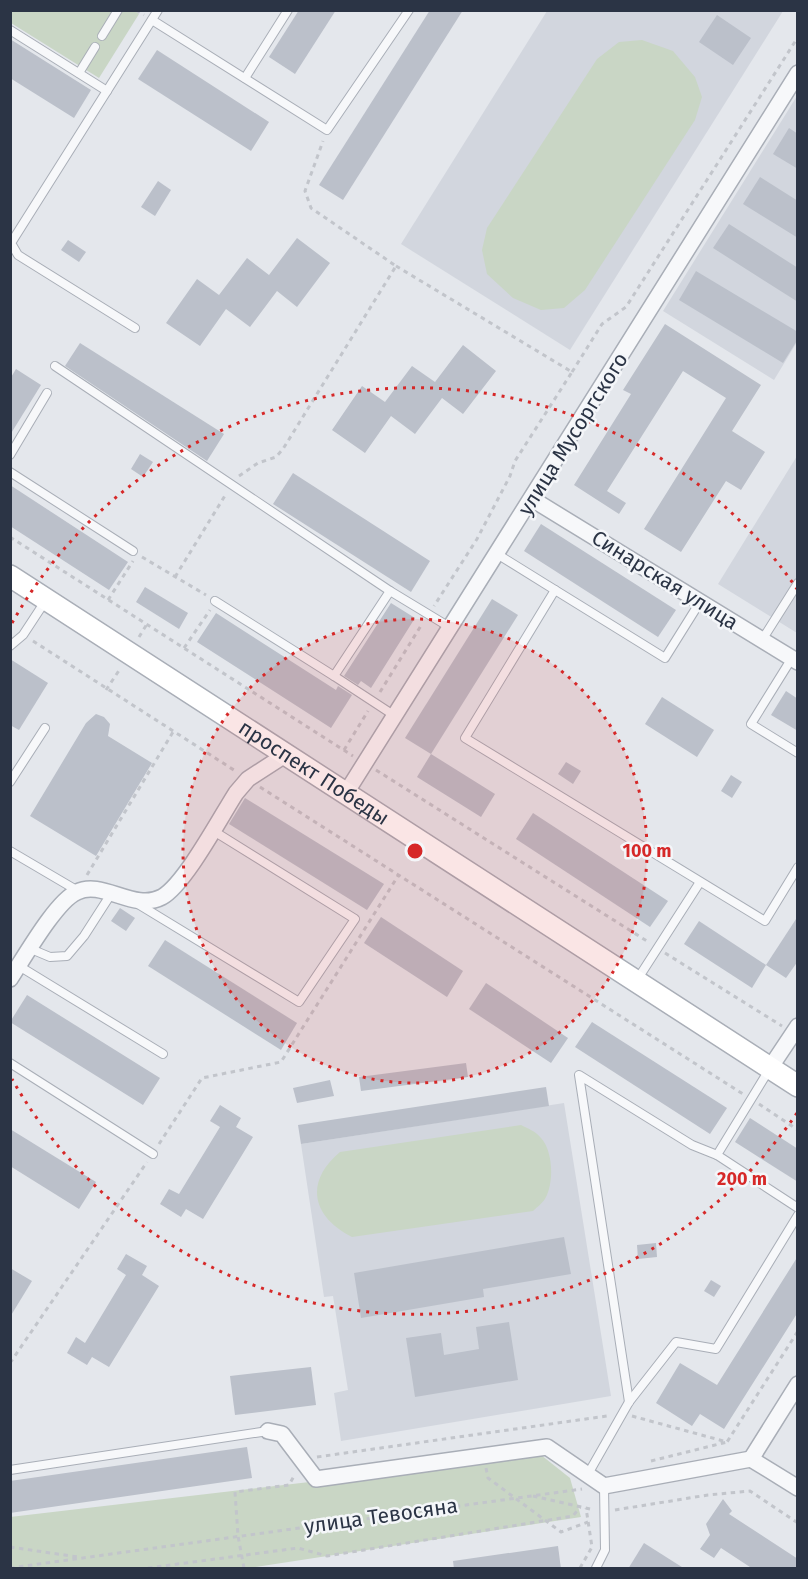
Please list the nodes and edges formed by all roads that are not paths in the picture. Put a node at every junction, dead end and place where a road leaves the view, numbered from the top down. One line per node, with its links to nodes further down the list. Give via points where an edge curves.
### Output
1 (118, 10): 7 (lane)
2 (158, 10): 5 (lane)
3 (288, 10): 11 (lane)
4 (409, 10): 11 (lane, via 327,130)
5 (152, 20): 11 (lane); 12 (lane)
6 (10, 30): 9 (lane)
7 (102, 36)
8 (95, 47): 9 (lane)
9 (79, 73): 12 (lane)
10 (798, 73): 19 (street, улица Мусоргского)
11 (245, 78)
12 (107, 91): 13 (lane)
13 (11, 244): 14 (lane, via 18,255)
14 (135, 328)
15 (55, 366): 25 (lane)
16 (47, 393): 17 (lane)
17 (10, 455)
18 (10, 472): 20 (lane)
19 (532, 499): 21 (street, улица Мусоргского); 28 (street, Синарская улица)
20 (133, 551)
21 (497, 554): 24 (lane); 29 (street, улица Мусоргского)
22 (10, 576): 26 (main road, проспект Победы)
23 (798, 583): 30 (lane)
24 (555, 590): 28 (lane, via 665,658); 43 (lane, via 465,738)
25 (390, 591): 29 (lane); 33 (lane)
26 (47, 598): 31 (lane, via 23,635); 37 (main road, проспект Победы)
27 (215, 601): 33 (lane)
28 (700, 602): 30 (street, Синарская улица)
29 (451, 628): 34 (street, улица Мусоргского)
30 (762, 640): 32 (street, Синарская улица)
31 (10, 646)
32 (795, 660): 36 (lane, via 751,724)
33 (334, 676): 34 (lane)
34 (395, 716): 39 (street, улица Мусоргского)
35 (45, 728): 38 (lane)
36 (798, 753)
37 (285, 755): 39 (main road, проспект Победы); 40 (street, via 248,779)
38 (10, 782)
39 (346, 793): 49 (main road, проспект Победы)
40 (212, 830): 46 (street, via 178,884 160,898); 46 (lane, via 355,919 299,1002)
41 (10, 851): 44 (lane)
42 (798, 867): 43 (lane, via 765,921)
43 (700, 882): 49 (lane)
44 (78, 891): 45 (street, via 95,889); 47 (street, via 64,902)
45 (111, 894): 46 (street); 47 (lane, via 68,956 50,957)
46 (132, 900)
47 (31, 949): 48 (street)
48 (15, 973): 51 (lane)
49 (636, 982): 53 (main road, проспект Победы)
50 (795, 1029): 53 (street)
51 (163, 1054)
52 (10, 1063): 55 (lane)
53 (770, 1068): 54 (main road, проспект Победы); 56 (lane)
54 (798, 1086)
55 (153, 1154)
56 (717, 1155): 57 (lane); 60 (lane, via 692,1145 579,1075)
57 (798, 1208)
58 (798, 1215): 60 (lane, via 716,1349 676,1342)
59 (798, 1384): 62 (street)
60 (629, 1402): 64 (lane)
61 (268, 1431): 63 (lane); 64 (street, via 282,1434 316,1479 547,1447)
62 (751, 1460): 65 (street); 66 (street)
63 (10, 1470)
64 (588, 1474): 65 (street)
65 (604, 1486): 67 (lane, via 605,1550)
66 (798, 1488)
67 (596, 1569)

